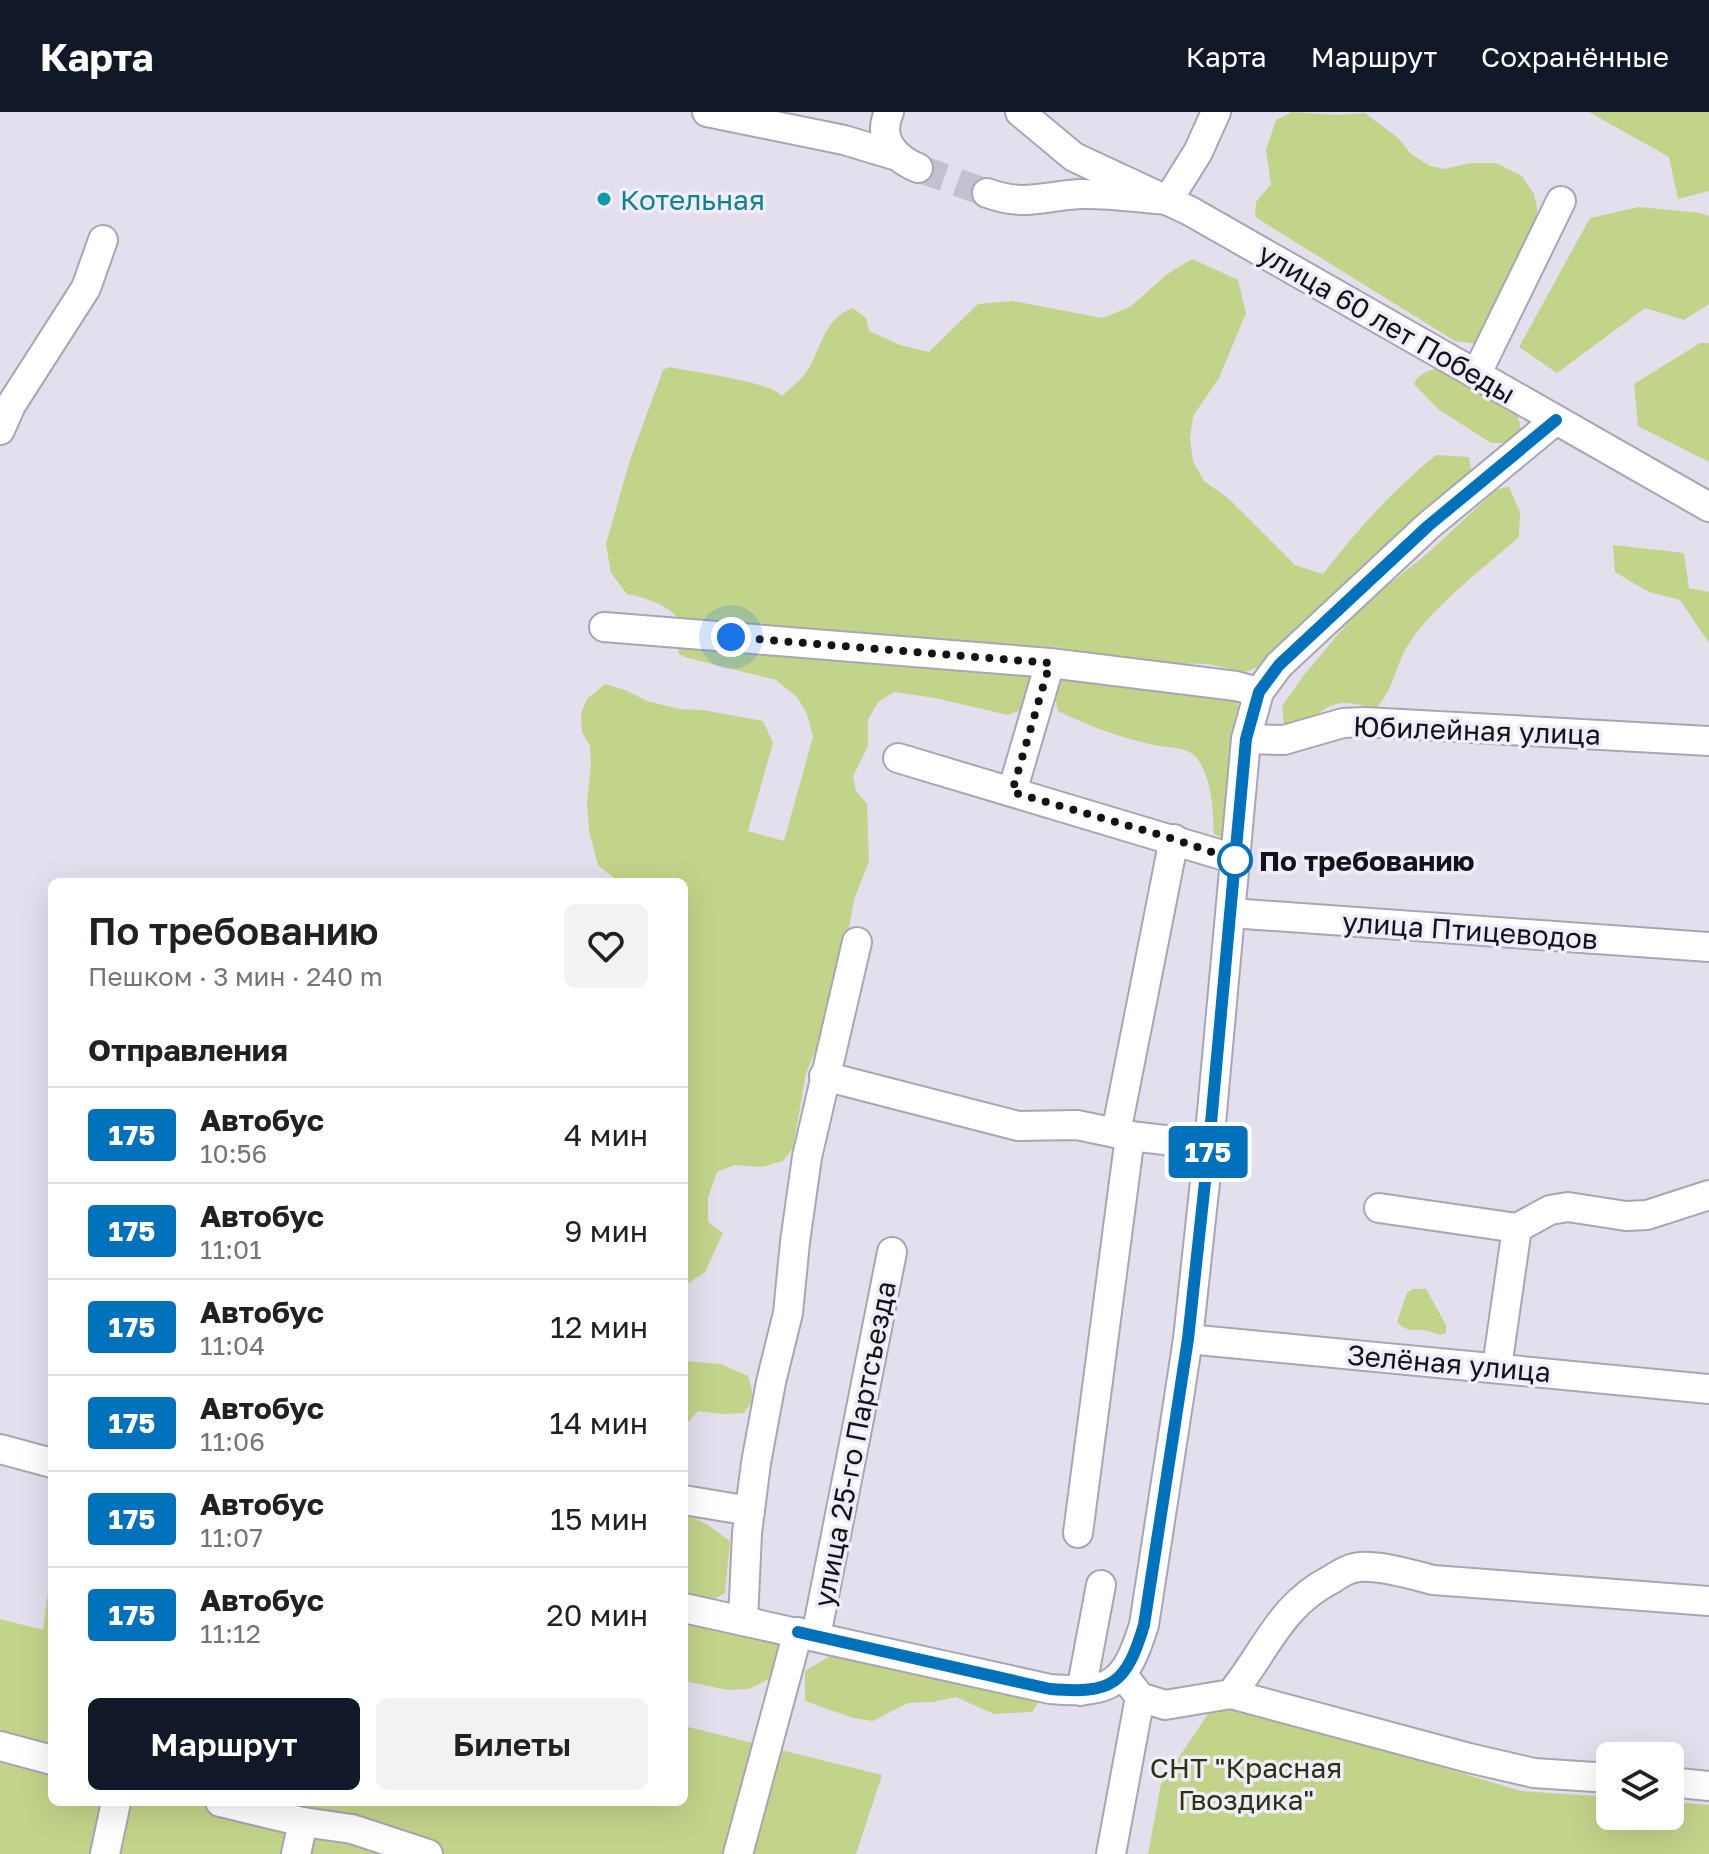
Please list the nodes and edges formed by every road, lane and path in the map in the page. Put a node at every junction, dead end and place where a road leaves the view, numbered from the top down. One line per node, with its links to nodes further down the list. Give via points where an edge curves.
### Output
1 (707, 112): 2 (street, via 844,140 906,161 885,139)
2 (889, 112)
3 (1020, 112): 7 (street, улица 60 лет Победы, via 1074,157)
4 (1216, 112): 7 (street)
5 (987, 193): 7 (street, via 1028,202 1080,194)
6 (1561, 201): 9 (street)
7 (1179, 206): 9 (street, улица 60 лет Победы)
8 (103, 240): 11 (street, via 86,288)
9 (1477, 373): 10 (street, улица 60 лет Победы)
10 (1556, 420): 12 (street, улица 60 лет Победы); 15 (street, via 1327,618)
11 (0, 430)
12 (1709, 507)
13 (604, 627): 14 (street)
14 (1050, 663): 15 (street); 19 (street)
15 (1259, 692): 16 (street)
16 (1246, 739): 17 (street, Юбилейная улица, via 1284,740 1365,722); 21 (street)
17 (1709, 741)
18 (898, 758): 19 (street)
19 (1012, 792): 20 (street)
20 (1174, 839): 21 (street); 26 (street)
21 (1235, 859): 22 (street)
22 (1231, 913): 24 (street, улица Птицеводов); 27 (street)
23 (857, 942): 25 (street)
24 (1709, 947)
25 (824, 1076): 26 (street, via 1018,1126 1077,1125); 38 (street, via 805,1171 788,1313)
26 (1123, 1135): 27 (street); 39 (street)
27 (1209, 1145): 32 (street)
28 (1709, 1195): 30 (street, via 1647,1215 1550,1210)
29 (1379, 1208): 30 (street)
30 (1517, 1228): 33 (street)
31 (892, 1252): 44 (street, улица 25-го Партсъезда)
32 (1188, 1339): 33 (street, Зелёная улица); 45 (street)
33 (1497, 1367): 34 (street, Зелёная улица)
34 (1709, 1389)
35 (0, 1449): 36 (street)
36 (48, 1462)
37 (688, 1501): 38 (street)
38 (750, 1511): 43 (street)
39 (1078, 1533)
40 (1101, 1585): 46 (street)
41 (1709, 1601): 47 (street, via 1433,1580 1354,1567 1319,1585 1286,1612)
42 (688, 1609): 43 (street)
43 (743, 1621): 44 (street)
44 (807, 1634): 46 (street, via 1050,1689); 59 (street, улица 25-го Партсъезда)
45 (1132, 1686): 46 (street); 47 (street, via 1165,1705); 60 (street)
46 (1081, 1691)
47 (1231, 1694): 50 (street, via 1534,1773)
48 (0, 1746): 49 (street)
49 (48, 1759)
50 (1596, 1777)
51 (1684, 1783): 52 (street)
52 (1709, 1786)
53 (115, 1806): 56 (street)
54 (237, 1806): 55 (street)
55 (303, 1822): 57 (street); 58 (street, via 352,1829)
56 (105, 1854)
57 (296, 1854)
58 (428, 1854)
59 (738, 1854)
60 (1111, 1854)

